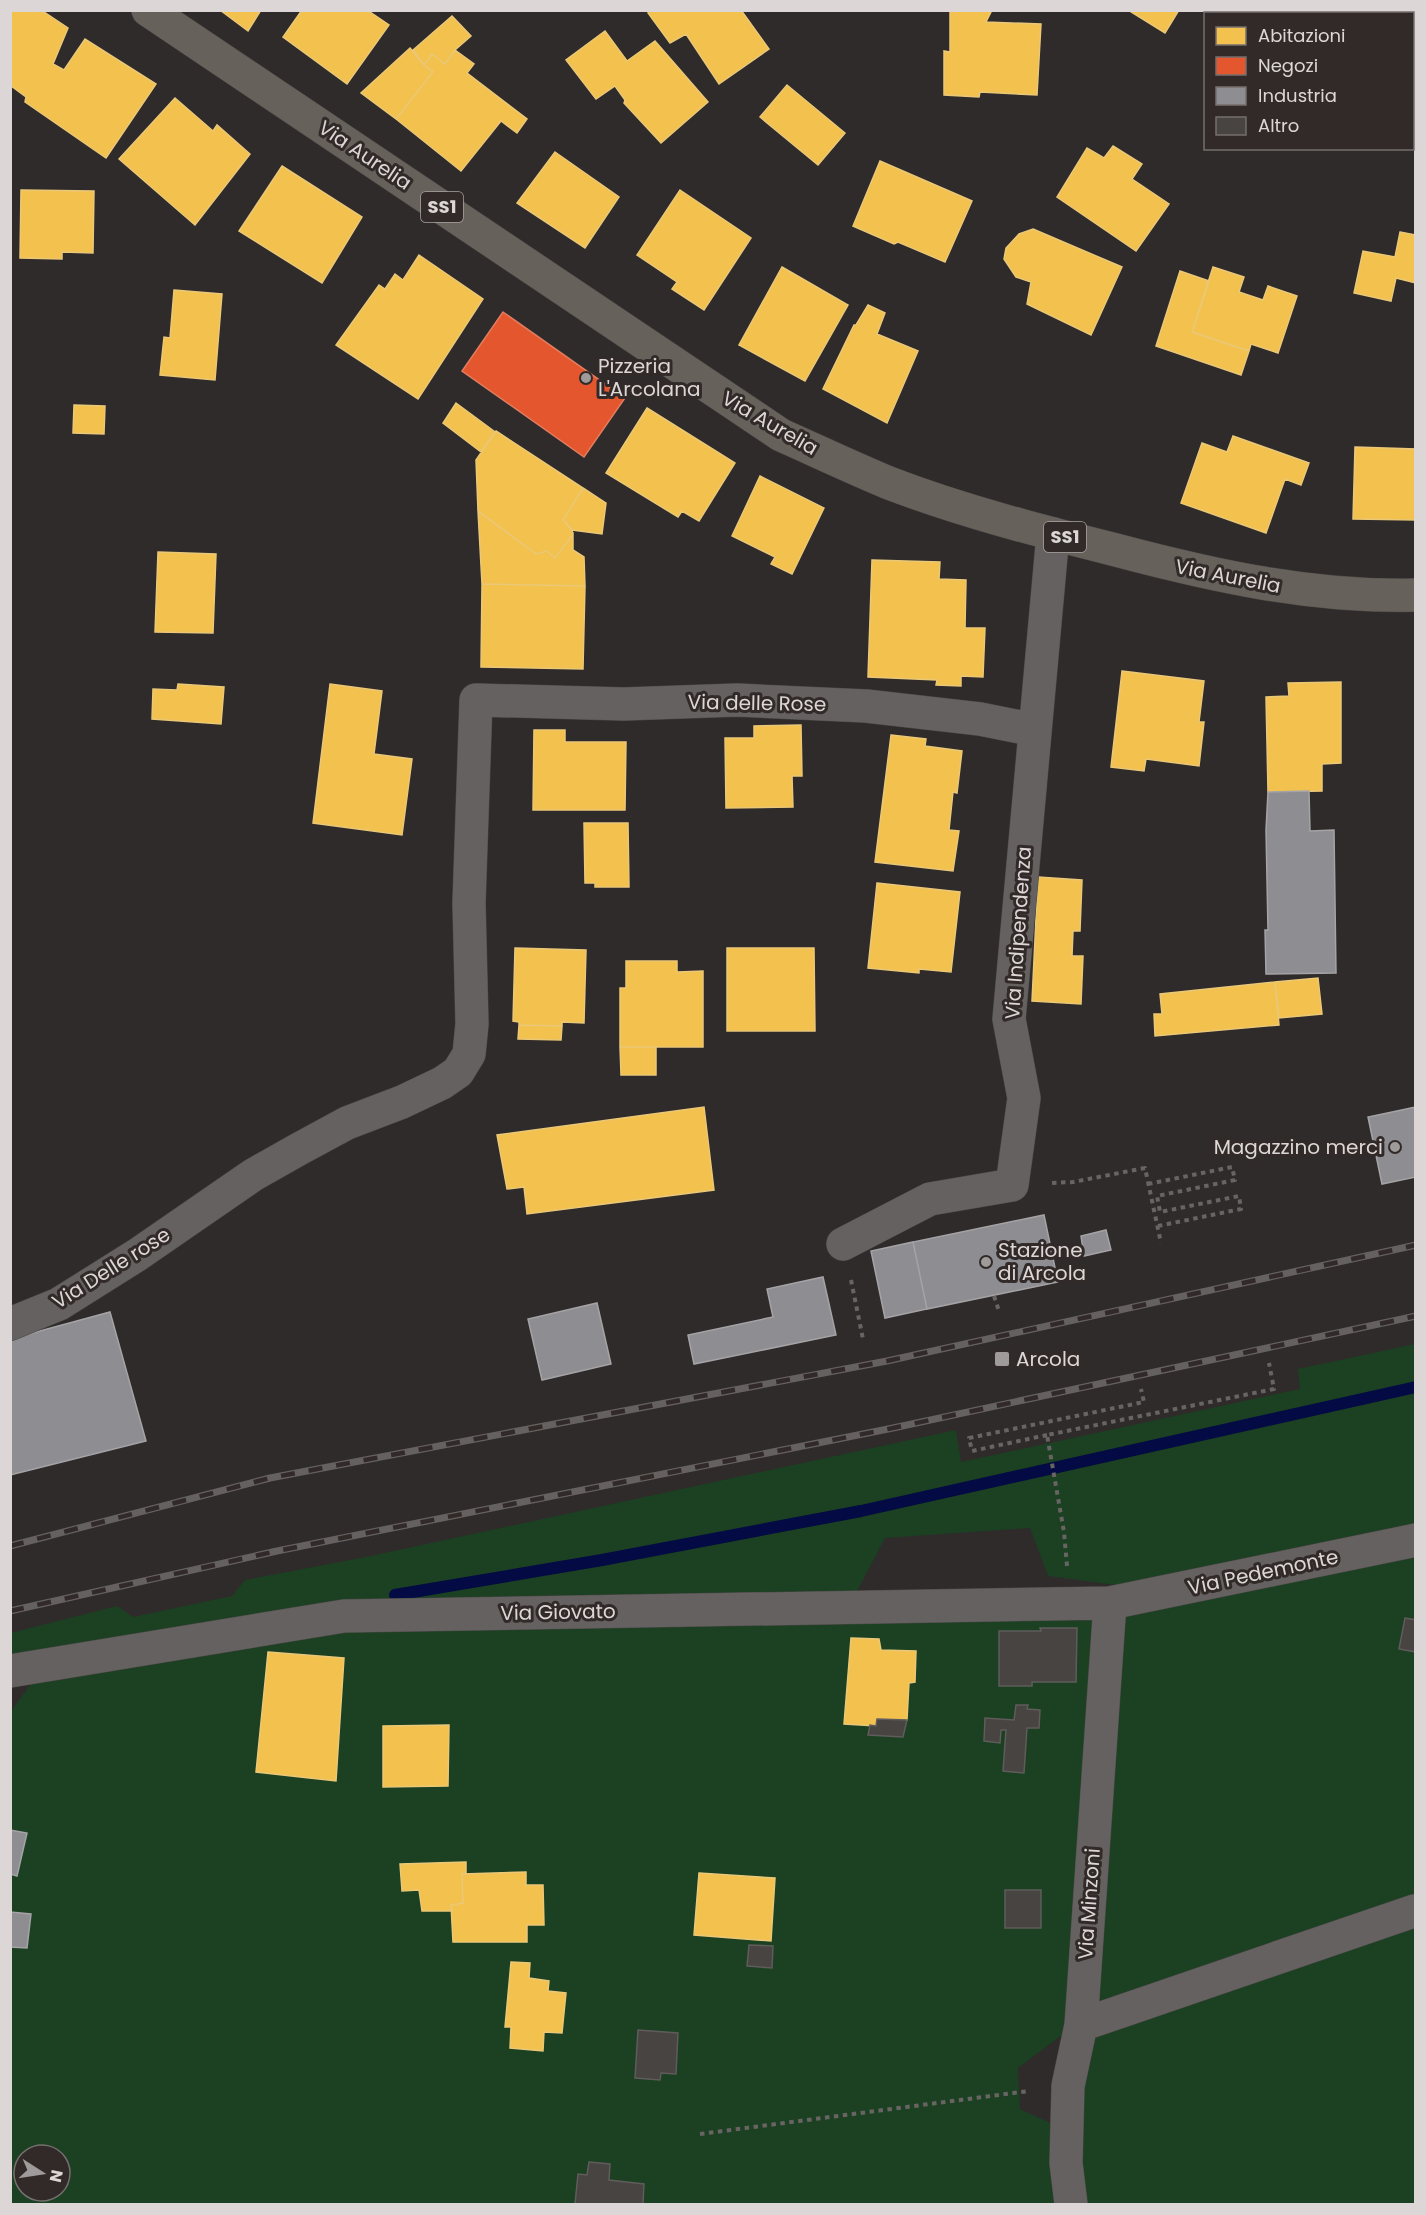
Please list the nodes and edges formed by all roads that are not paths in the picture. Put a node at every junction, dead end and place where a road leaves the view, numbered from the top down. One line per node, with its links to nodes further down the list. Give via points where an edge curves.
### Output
1 (148, 10): 2 (main road, Via Aurelia / SS1, via 781,435 890,483)
2 (1053, 534): 3 (main road, Via Aurelia / SS1, via 1167,564 1282,587 1340,594); 5 (street, Via Indipendenza)
3 (1416, 596)
4 (476, 700): 5 (street, Via delle Rose, via 624,704 737,700 866,706 980,719); 7 (street, Via Delle rose, via 469,903 472,999 469,1054 458,1072 402,1102 347,1123 253,1175 59,1304)
5 (1035, 730): 6 (street, Via Indipendenza, via 1009,1019 1024,1098 1012,1185 930,1199)
6 (843, 1244)
7 (10, 1324)
8 (1416, 1540): 9 (street, Via Pedemonte)
9 (1110, 1603): 10 (street, Via Giovato, via 344,1616); 12 (street, Via Minzoni)
10 (10, 1671)
11 (1414, 1911): 12 (street)
12 (1081, 2025): 13 (street, Via Minzoni, via 1068,2086 1066,2163)
13 (1071, 2205)

